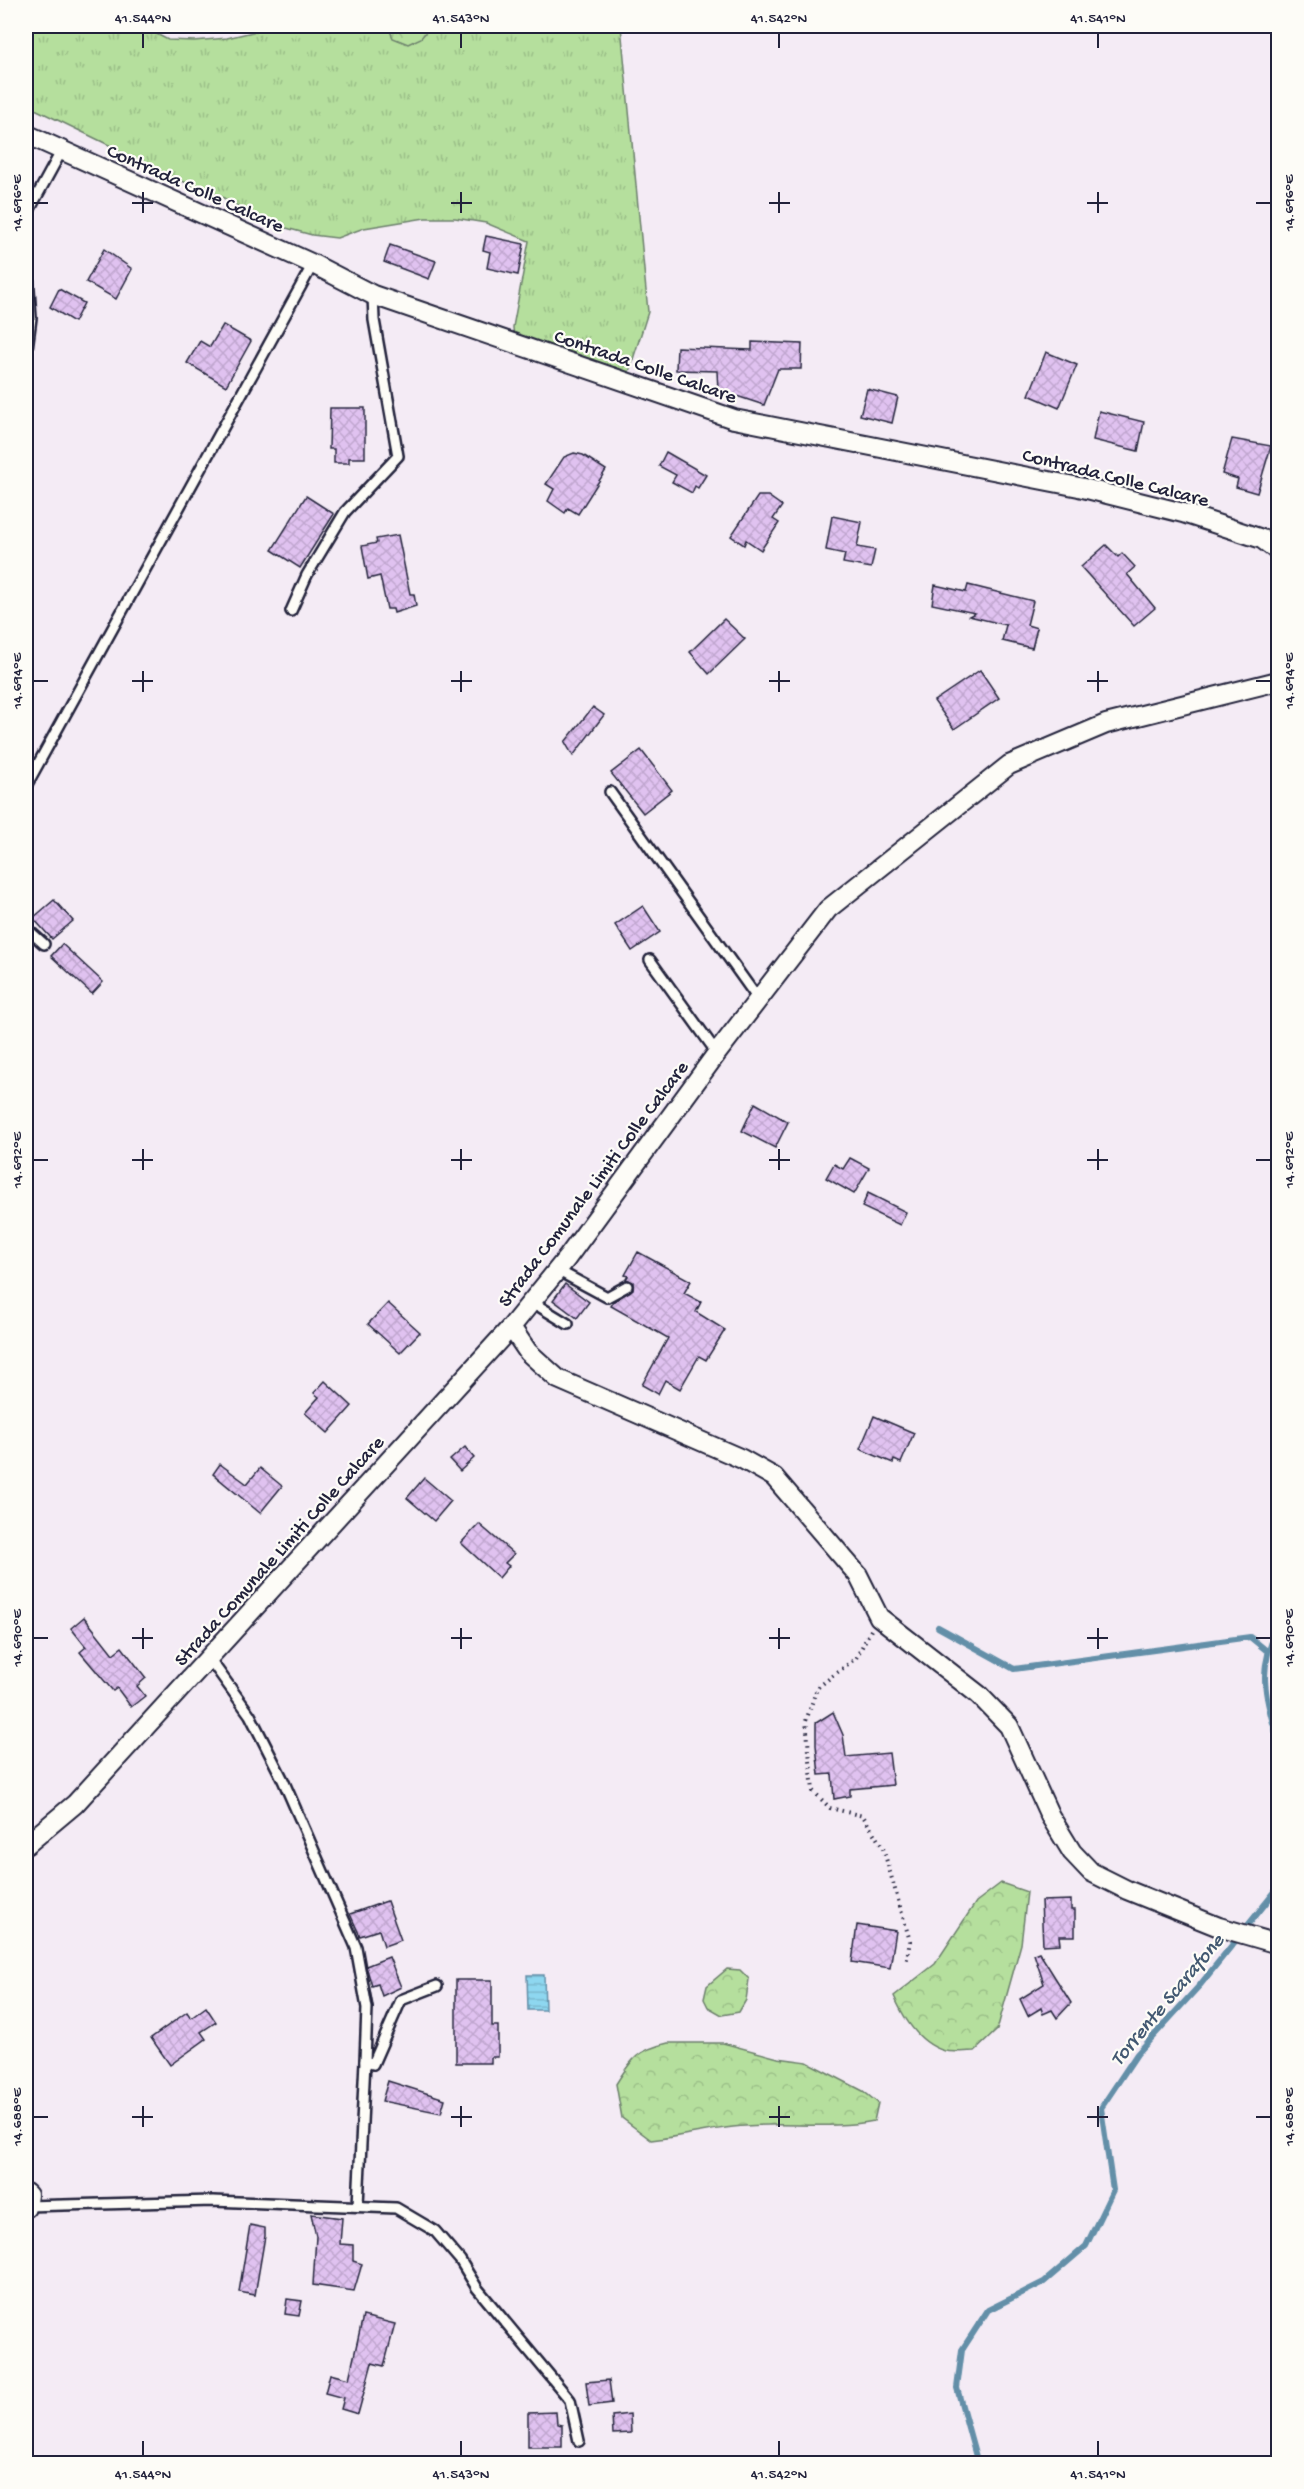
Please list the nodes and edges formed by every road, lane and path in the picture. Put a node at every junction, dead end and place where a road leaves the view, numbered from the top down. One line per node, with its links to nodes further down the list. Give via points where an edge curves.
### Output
1 (26, 134): 2 (street, Contrada Colle Calcare)
2 (62, 150): 3 (lane); 5 (street, Contrada Colle Calcare)
3 (26, 216)
4 (26, 246): 7 (lane, via 31,318)
5 (313, 264): 6 (street, Contrada Colle Calcare); 11 (lane)
6 (374, 295): 8 (street, Contrada Colle Calcare, via 734,419 1079,487 1183,513 1262,539); 9 (lane, via 374,320 398,456 345,512 307,575)
7 (26, 356)
8 (1278, 551)
9 (291, 611)
10 (1278, 681): 16 (street, Strada Comunale Limiti Colle Calcare, via 1106,724 1009,765 828,909)
11 (26, 786)
12 (610, 792): 16 (lane)
13 (26, 928): 14 (lane)
14 (44, 944)
15 (650, 960): 17 (lane)
16 (758, 999): 17 (street, Strada Comunale Limiti Colle Calcare)
17 (717, 1053): 18 (street, Strada Comunale Limiti Colle Calcare)
18 (557, 1270): 19 (lane, via 607,1297); 20 (street, Strada Comunale Limiti Colle Calcare)
19 (627, 1286)
20 (532, 1302): 21 (lane); 22 (street, Strada Comunale Limiti Colle Calcare)
21 (568, 1323)
22 (511, 1327): 23 (street, via 528,1352 558,1378 742,1459 774,1477 858,1575); 24 (street, Strada Comunale Limiti Colle Calcare)
23 (879, 1617): 26 (street, via 978,1695 1009,1726 1050,1816 1072,1852 1091,1872 1219,1927); 27 (path, via 856,1658 817,1688 806,1721 813,1791 830,1808 863,1816 883,1848 910,1941)
24 (209, 1658): 25 (street, Strada Comunale Limiti Colle Calcare, via 75,1804); 29 (lane, via 250,1715 283,1780 356,1947 367,2008)
25 (26, 1845)
26 (1278, 1944)
27 (906, 1964)
28 (437, 1986): 29 (lane, via 401,2000 373,2064)
29 (366, 2061): 31 (lane)
30 (26, 2193): 32 (street)
31 (358, 2205): 32 (lane, via 213,2201); 33 (lane, via 396,2208 435,2231 505,2324 570,2400)
32 (26, 2207)
33 (579, 2440)

